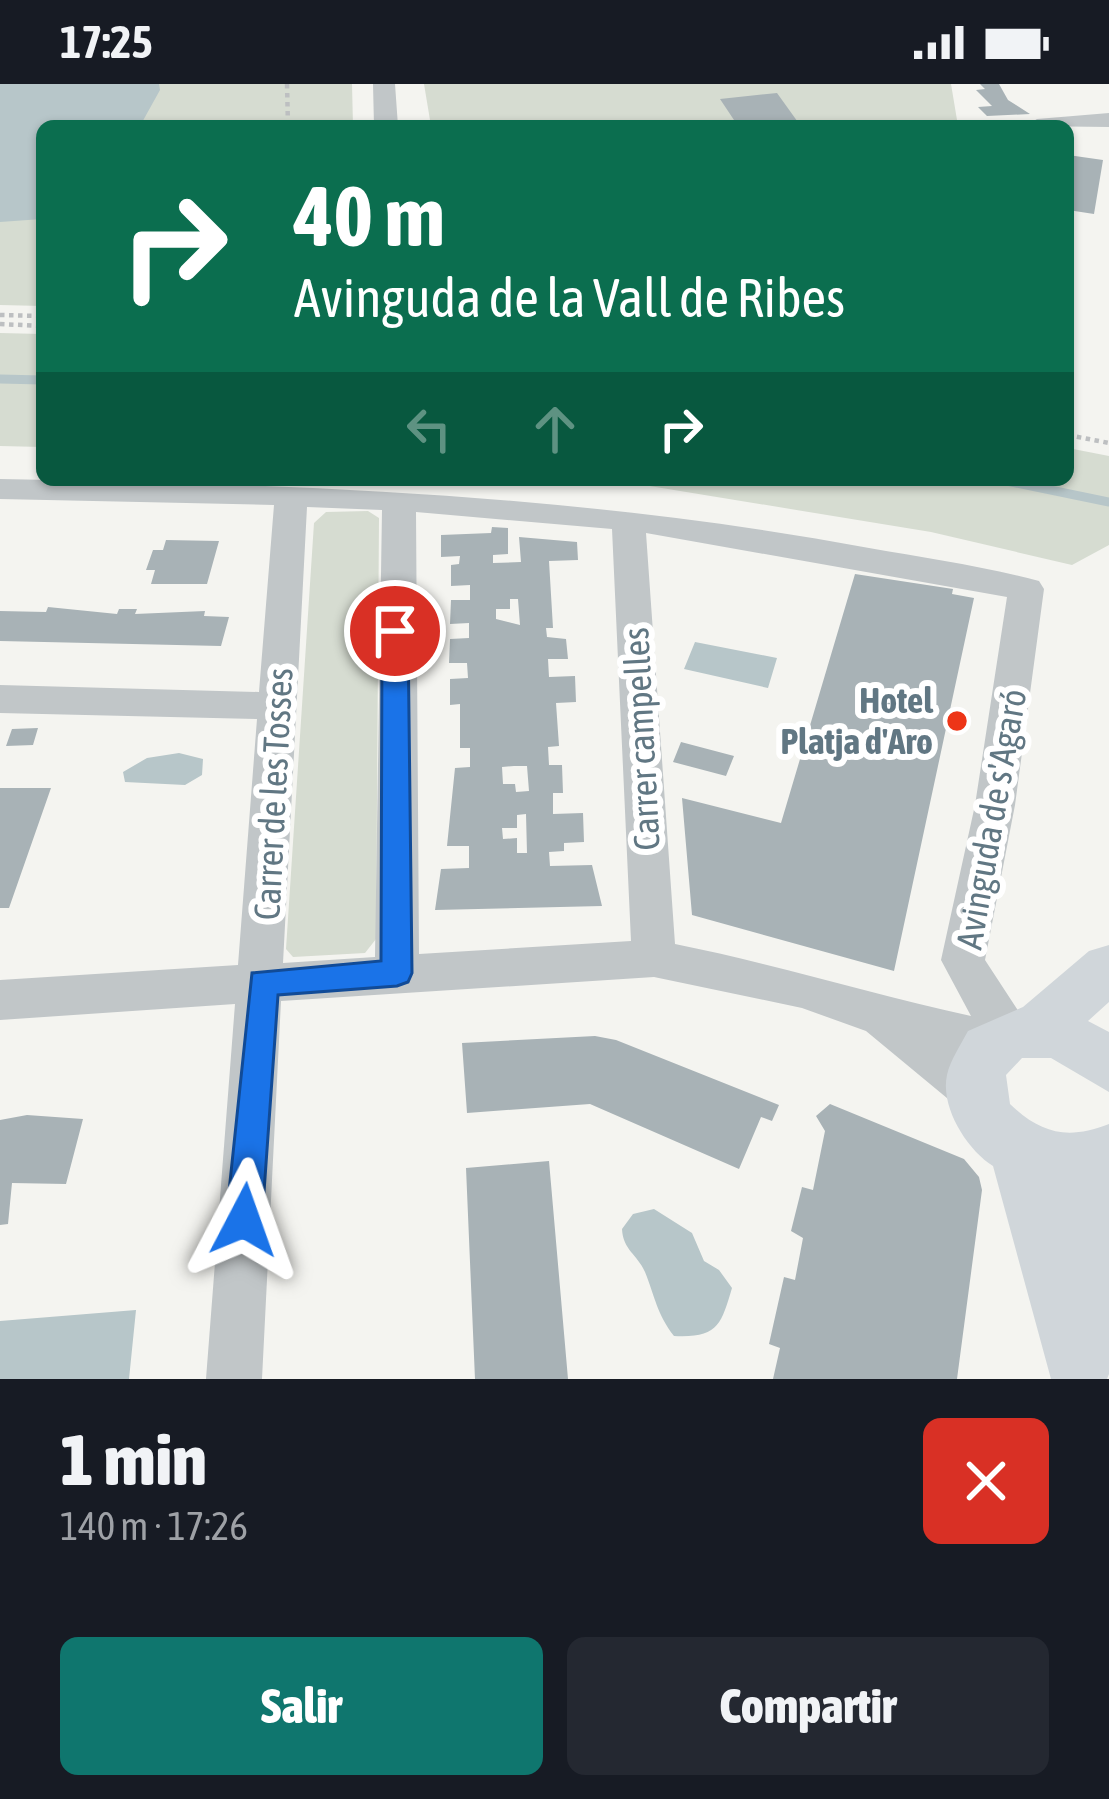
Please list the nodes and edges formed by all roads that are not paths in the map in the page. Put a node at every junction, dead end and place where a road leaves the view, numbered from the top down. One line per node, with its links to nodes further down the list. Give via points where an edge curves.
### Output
1 (384, 84): 2 (street)
2 (386, 120)
3 (1109, 120): 4 (street)
4 (1074, 123)
5 (0, 489): 6 (street)
6 (291, 496): 7 (street); 10 (street, Carrer de les Tosses)
7 (399, 503): 8 (street); 13 (street)
8 (628, 520): 11 (street, Carrer campelles); 17 (street, Avinguda de s'Agaró, via 1026,589 963,959)
9 (0, 699): 10 (street)
10 (278, 706): 14 (street, Carrer de les Tosses)
11 (654, 958): 13 (street); 17 (street, via 802,989)
12 (1109, 968): 17 (main road)
13 (397, 973): 14 (street)
14 (263, 982): 16 (street); 22 (street, Carrer de les Tosses)
15 (1109, 989): 18 (main road)
16 (0, 1000)
17 (1005, 1050): 18 (main road, via 1068,1038); 19 (main road, via 991,1126)
18 (1103, 1060)
19 (1020, 1152): 20 (main road, via 1058,1165); 21 (main road)
20 (1101, 1158): 21 (main road)
21 (1078, 1372)
22 (234, 1379)

